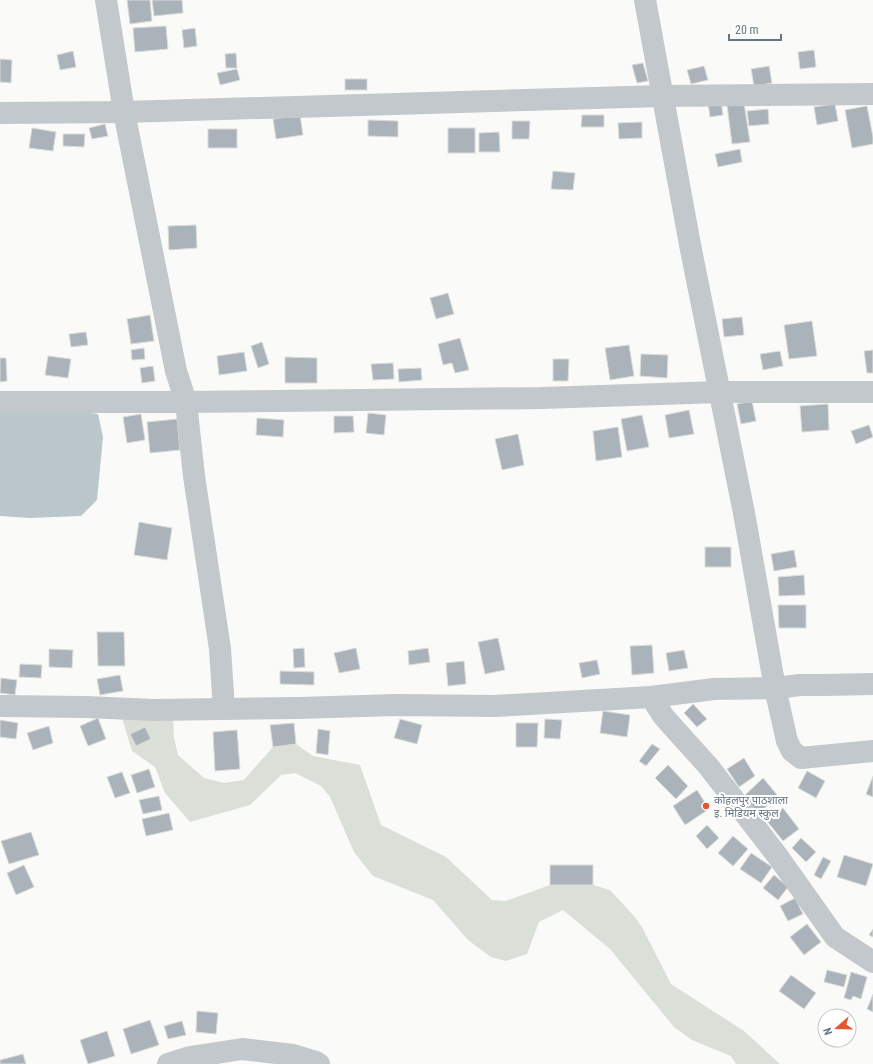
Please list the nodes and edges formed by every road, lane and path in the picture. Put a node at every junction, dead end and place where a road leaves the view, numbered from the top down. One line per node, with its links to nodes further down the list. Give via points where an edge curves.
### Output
1 (106, 0): 5 (street)
2 (645, 0): 4 (street)
3 (873, 94): 4 (street)
4 (662, 96): 5 (street); 7 (street)
5 (124, 112): 6 (street); 10 (street, via 176,371)
6 (0, 113)
7 (720, 392): 8 (street); 10 (street, via 542,398); 12 (street)
8 (873, 392)
9 (0, 402): 10 (street)
10 (186, 402): 15 (street, via 194,476 220,649)
11 (873, 684): 12 (street)
12 (775, 688): 13 (street, via 714,689); 16 (street, via 788,741 792,752 800,758)
13 (651, 697): 15 (street, via 495,706); 17 (street, via 664,717 709,767 835,936)
14 (0, 706): 15 (street, via 154,710)
15 (224, 708)
16 (873, 751)
17 (873, 962)
18 (191, 1060): 19 (street); 20 (street, via 242,1049 293,1055)
19 (168, 1064)
20 (319, 1064)

